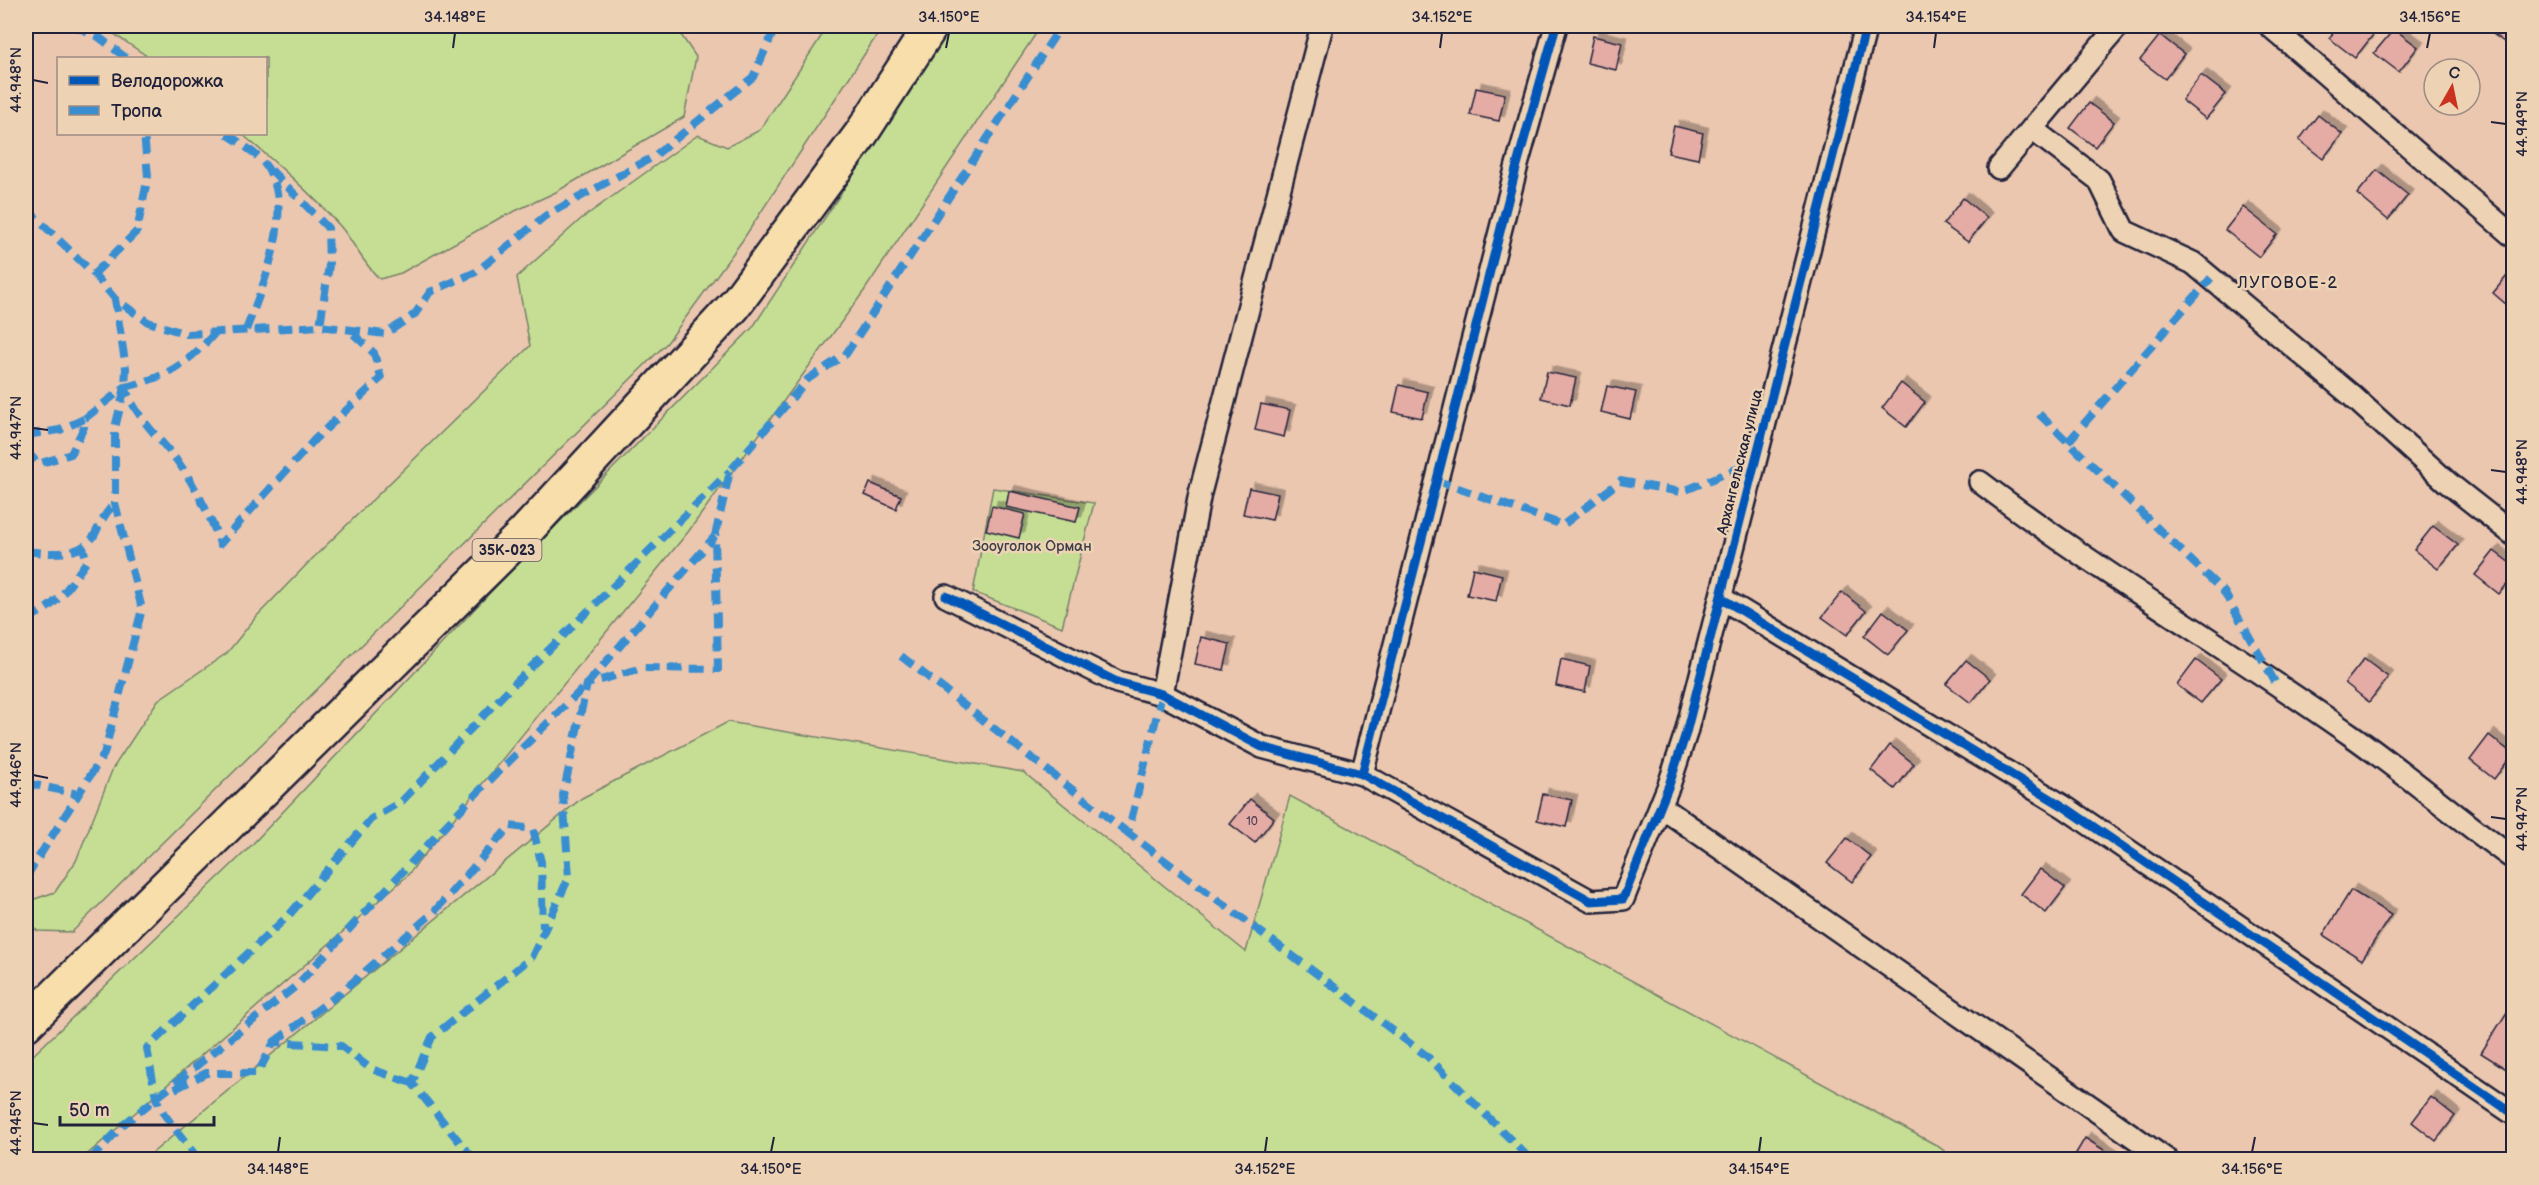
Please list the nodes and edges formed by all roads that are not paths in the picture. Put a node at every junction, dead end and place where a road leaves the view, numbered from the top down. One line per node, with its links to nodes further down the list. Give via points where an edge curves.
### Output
1 (931, 26): 18 (main road, 35К-023, via 861,134 740,299 525,532)
2 (1322, 26): 14 (street, via 1200,493)
3 (1556, 26): 15 (street)
4 (1866, 26): 13 (street, Архангельская улица)
5 (2118, 26): 7 (street)
6 (2270, 26): 9 (street)
7 (2032, 129): 8 (street); 11 (street, via 2099,180 2124,231 2193,263)
8 (1999, 168)
9 (2514, 237)
10 (1980, 482): 17 (street, via 2039,527 2354,737)
11 (2514, 535)
12 (946, 596): 14 (street, via 1117,682)
13 (1721, 598): 16 (street, Архангельская улица, via 1686,733); 19 (street, via 2066,807)
14 (1162, 694): 15 (street, via 1262,747)
15 (1362, 774): 16 (street, Архангельская улица, via 1591,901 1623,898)
16 (1660, 806): 20 (street)
17 (2514, 859)
18 (26, 1024)
19 (2514, 1114)
20 (2167, 1160)

